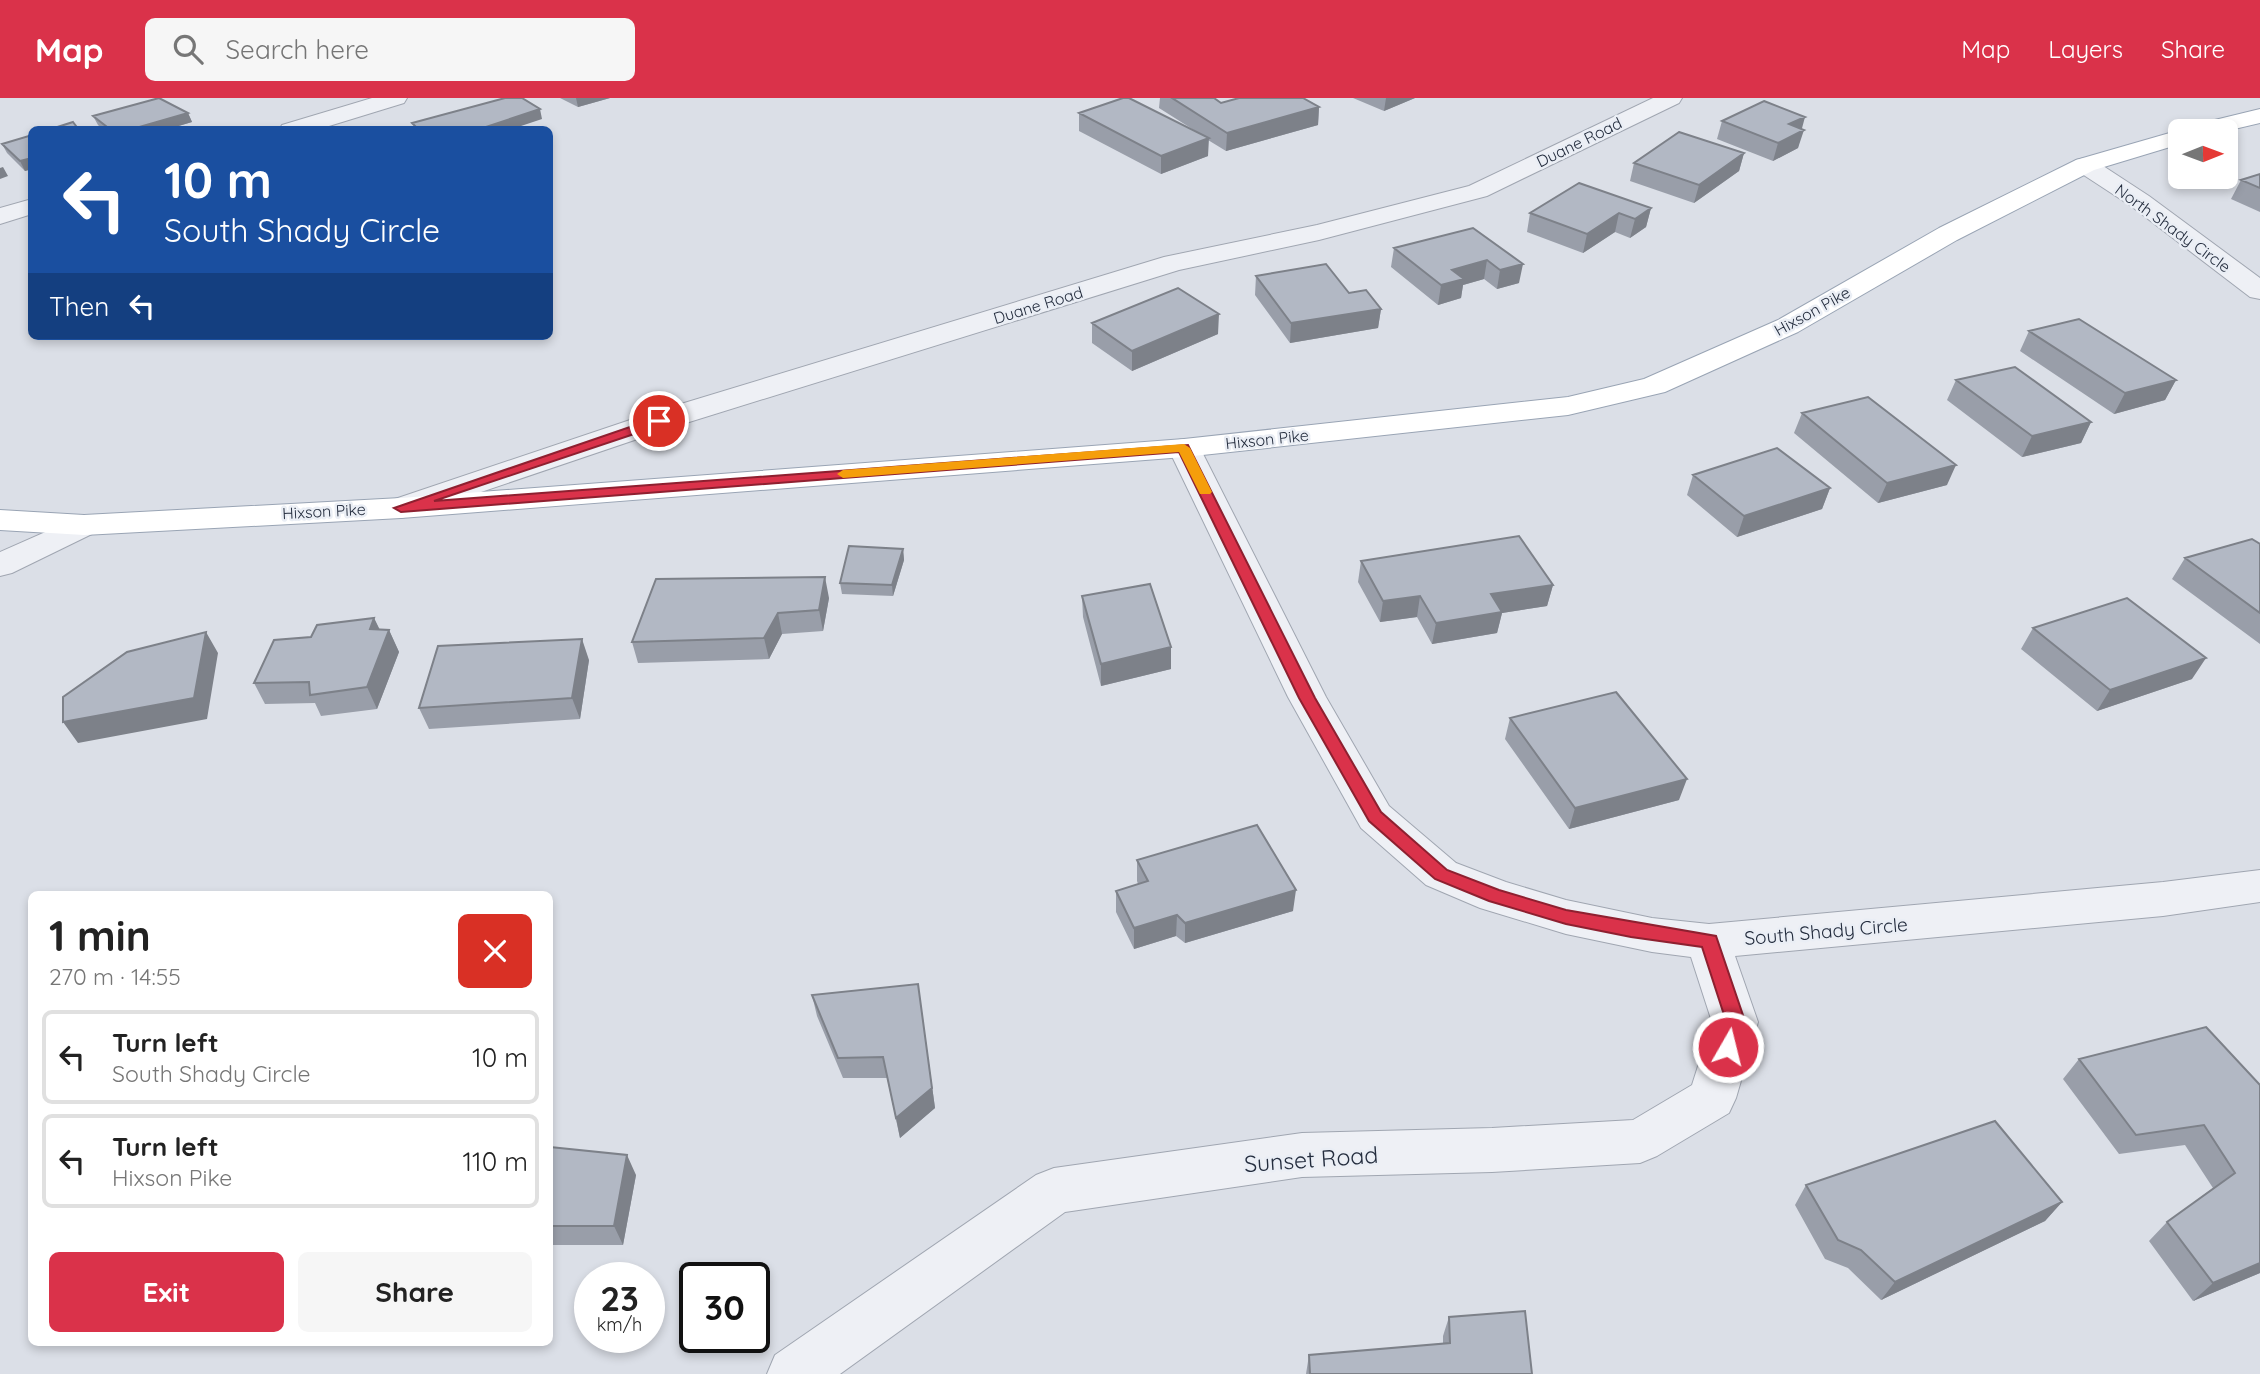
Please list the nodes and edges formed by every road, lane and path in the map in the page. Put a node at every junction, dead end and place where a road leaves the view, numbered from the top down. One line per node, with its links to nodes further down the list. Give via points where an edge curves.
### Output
1 (396, 98): 5 (street)
2 (1671, 98): 12 (street, Duane Road, via 1478,191 1173,263 659,421)
3 (2260, 116): 4 (main road)
4 (2238, 121)
5 (303, 126)
6 (2168, 140): 7 (main road, Hixson Pike)
7 (2085, 165): 10 (street, North Shady Circle); 11 (main road, Hixson Pike, via 1948,234 1788,326 1654,386 1568,406)
8 (28, 207): 9 (street)
9 (0, 216)
10 (2260, 292)
11 (1184, 448): 12 (main road, Hixson Pike); 17 (street, South Shady Circle, via 1307,698 1375,817 1441,874 1495,896 1652,935)
12 (401, 508): 14 (main road, Hixson Pike)
13 (0, 520): 14 (main road, Hixson Pike)
14 (84, 525): 15 (street)
15 (0, 565)
16 (2260, 886): 17 (street, South Shady Circle)
17 (1709, 941): 18 (street, Sunset Road, via 1735,1021 1712,1098 1640,1141 1302,1155 1054,1191)
18 (794, 1374)

